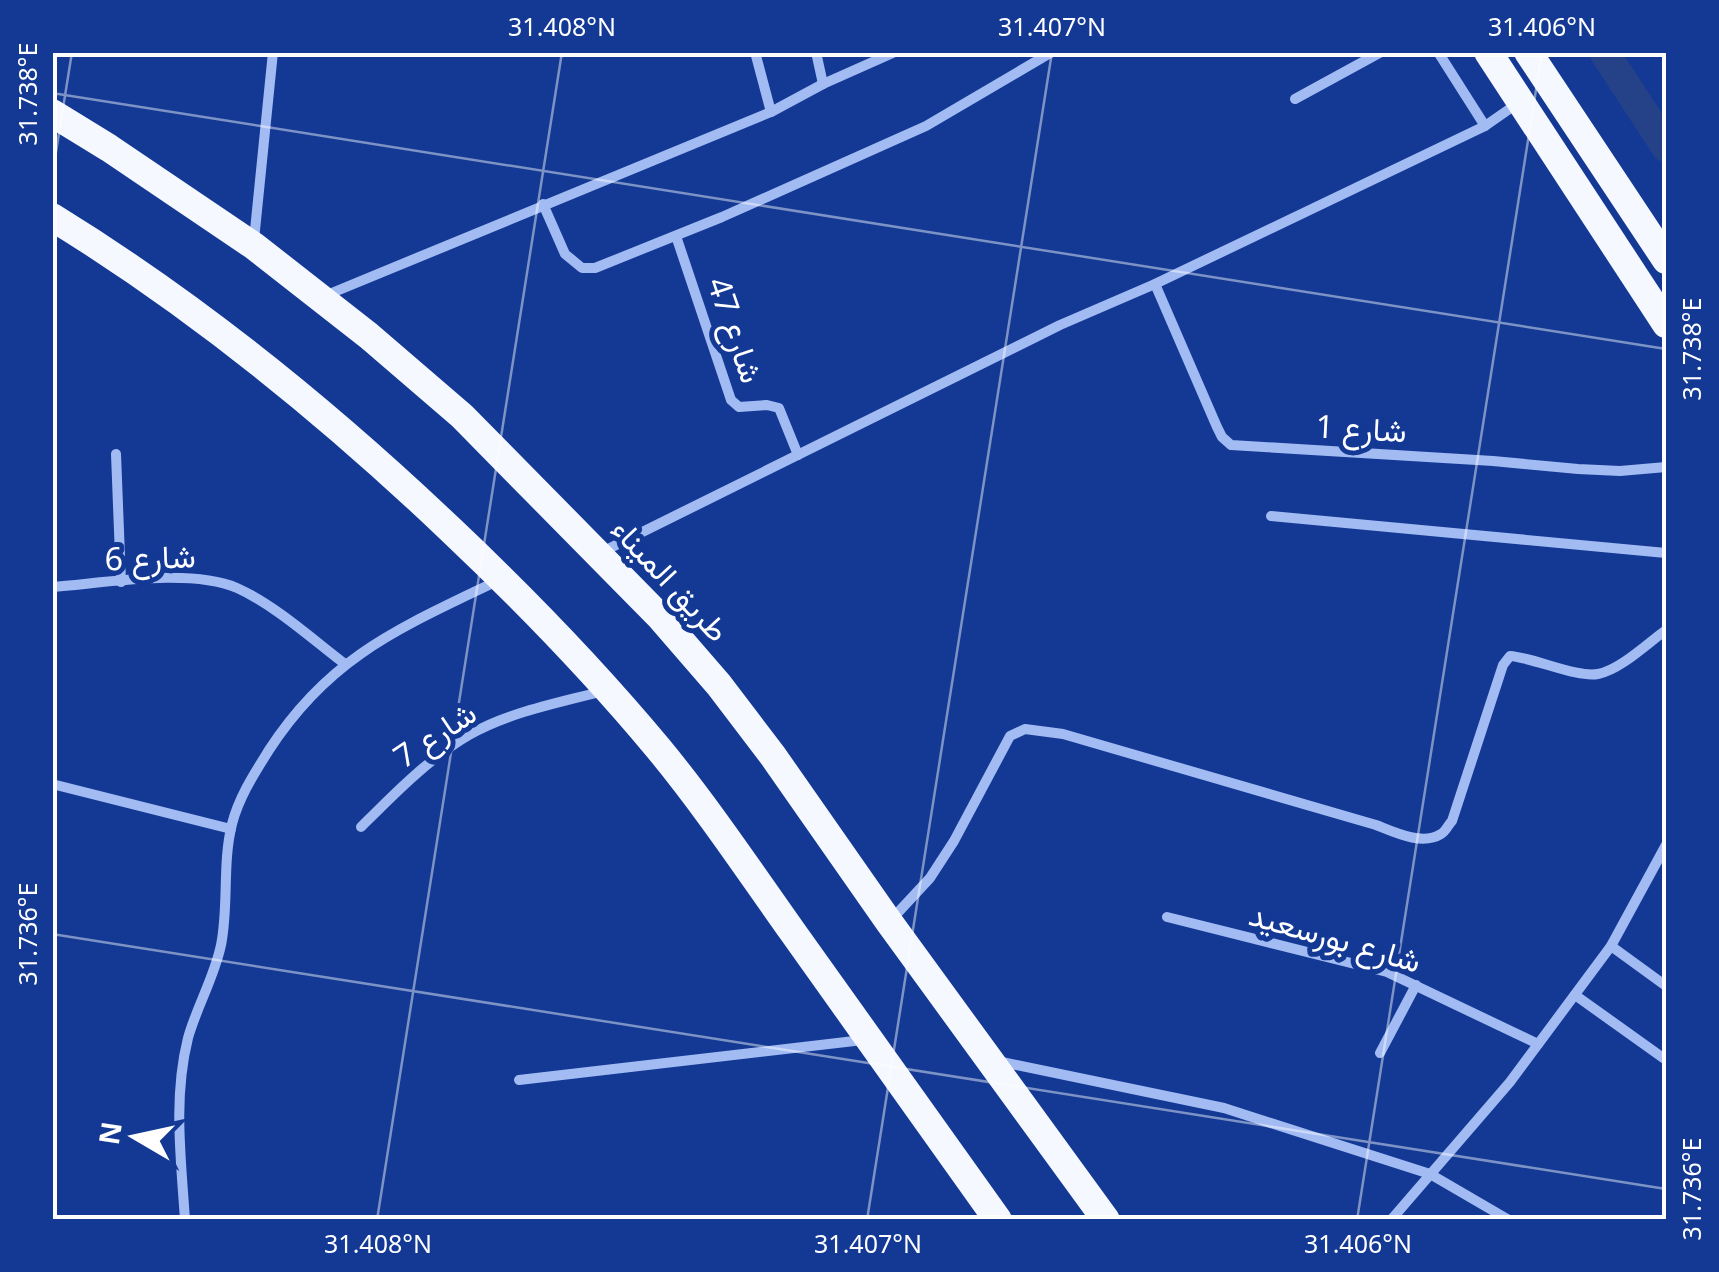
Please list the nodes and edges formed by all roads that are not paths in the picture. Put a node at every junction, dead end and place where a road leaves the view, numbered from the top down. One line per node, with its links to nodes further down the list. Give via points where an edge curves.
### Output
1 (273, 52): 19 (street)
2 (755, 52): 13 (street)
3 (816, 52): 10 (street)
4 (895, 52): 10 (street)
5 (1052, 52): 18 (street, via 926,126)
6 (1382, 52): 11 (street)
7 (1438, 52): 15 (street)
8 (1488, 52): 12 (highway)
9 (1528, 52): 20 (highway)
10 (823, 84): 13 (street)
11 (1294, 99)
12 (1522, 101): 15 (street); 23 (highway)
13 (771, 112): 16 (street)
14 (52, 113): 19 (highway, طريق الميناء)
15 (1485, 126): 21 (street)
16 (543, 204): 18 (street, via 565,254 582,268); 22 (street)
17 (52, 217): 30 (highway, via 269,368)
18 (676, 236): 25 (street, شارع 47, via 731,400 739,408 779,408)
19 (254, 246): 22 (highway, طريق الميناء)
20 (1666, 260)
21 (1155, 284): 25 (street); 26 (street, شارع 1, via 1217,427 1232,445 1578,470)
22 (321, 297): 29 (highway, طريق الميناء, via 462,416)
23 (1666, 324)
24 (116, 454): 31 (street)
25 (798, 455): 29 (street)
26 (1666, 467)
27 (1271, 516): 28 (street)
28 (1666, 553)
29 (600, 554): 41 (highway, طريق الميناء, via 719,686)
30 (502, 578): 34 (street, via 390,633); 35 (highway)
31 (120, 582): 32 (street, شارع 6); 34 (street, شارع 6, via 190,578 235,587)
32 (52, 588)
33 (1666, 630): 41 (street, via 1594,675 1510,656 1452,821 1441,834 1424,838 1025,728 1010,736 930,878)
34 (345, 664): 38 (street, via 286,725 250,780)
35 (609, 690): 37 (street, شارع 7, via 469,735); 46 (highway, via 710,815)
36 (52, 784): 38 (street)
37 (360, 827)
38 (230, 829): 53 (street, via 221,943 189,1036 178,1098)
39 (1666, 844): 42 (street)
40 (1168, 918): 43 (street, شارع بورسعيد)
41 (889, 922): 49 (highway, طريق الميناء)
42 (1611, 946): 44 (street); 45 (street)
43 (1416, 985): 47 (street, شارع بورسعيد); 48 (street)
44 (1666, 986)
45 (1575, 994): 47 (street); 50 (street)
46 (869, 1040): 51 (street); 54 (highway)
47 (1538, 1044): 52 (street)
48 (1380, 1053)
49 (991, 1059): 52 (street, via 1224,1108); 55 (highway, طريق الميناء)
50 (1666, 1060)
51 (519, 1080)
52 (1430, 1174): 56 (street); 57 (street)
53 (185, 1220)
54 (998, 1220)
55 (1106, 1220)
56 (1391, 1220)
57 (1509, 1220)

